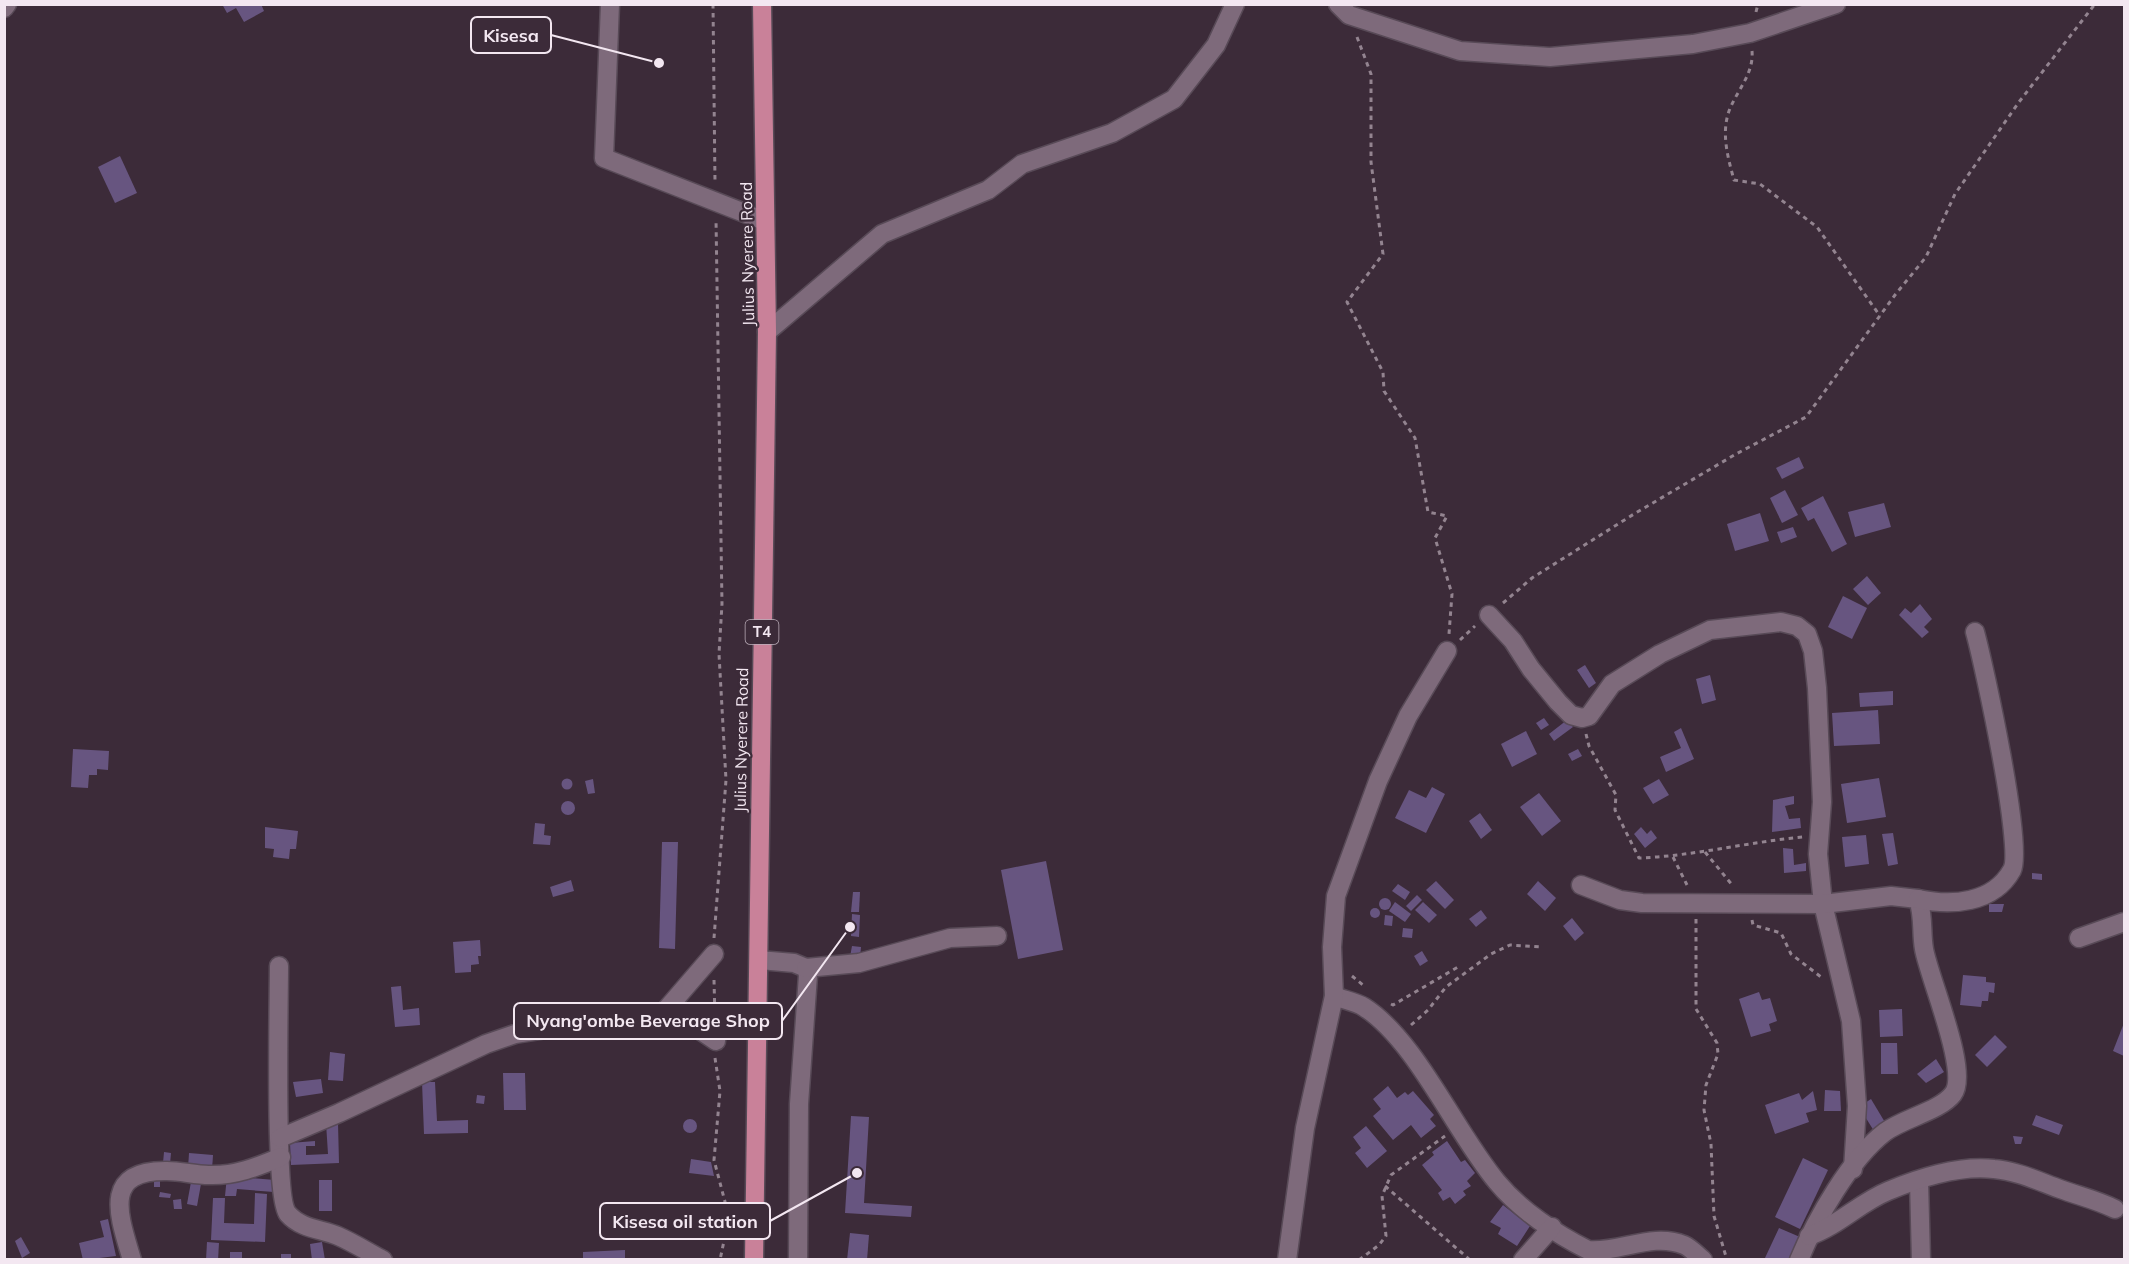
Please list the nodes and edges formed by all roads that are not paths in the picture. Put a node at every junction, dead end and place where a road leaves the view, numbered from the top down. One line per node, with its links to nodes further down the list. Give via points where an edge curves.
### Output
1 (7, 4): 6 (street)
2 (610, 4): 8 (street, via 604,158)
3 (762, 4): 8 (highway, Julius Nyerere Road / T4)
4 (1235, 4): 9 (street, via 1216,45 1174,99 1112,133 1022,164 988,190 882,234)
5 (1836, 4): 7 (street, via 1750,33 1652,50 1550,57 1460,51)
6 (4, 8)
7 (1343, 10)
8 (765, 221): 9 (highway, Julius Nyerere Road / T4)
9 (767, 332): 20 (highway, Julius Nyerere Road / T4)
10 (1489, 615): 15 (street, via 1558,702 1571,715 1582,718 1589,716 1612,684 1660,654 1710,630 1781,622 1797,626 1807,634 1816,678)
11 (1975, 632): 14 (street, via 2010,801 2016,850 2013,868 2002,884 1968,901 1950,904)
12 (1447, 651): 23 (street, via 1408,716 1378,781 1336,896)
13 (1581, 885): 15 (street, via 1620,900)
14 (1918, 899): 15 (street, via 1891,896); 28 (street, via 1923,946 1954,1050 1958,1083 1953,1094 1941,1104 1885,1132)
15 (1823, 904): 28 (street, via 1851,1021 1857,1106)
16 (2124, 922): 18 (street)
17 (997, 936): 22 (street, via 950,938 859,963)
18 (2079, 938)
19 (714, 954): 24 (street)
20 (759, 960): 22 (street, via 794,963); 36 (highway, Julius Nyerere Road / T4)
21 (279, 966): 26 (street)
22 (806, 969): 37 (street, via 799,1104)
23 (1334, 996): 31 (street, via 1362,1006 1392,1031 1498,1183 1521,1206); 38 (street, via 1305,1128)
24 (664, 1012): 25 (street); 26 (street, via 627,1025 566,1026 515,1034)
25 (716, 1041)
26 (280, 1138): 27 (street)
27 (281, 1157): 33 (street, via 287,1213); 34 (street, via 232,1174 143,1172 127,1180 119,1196 118,1215)
28 (1853, 1168): 32 (street)
29 (1919, 1181): 30 (street, via 1960,1170 1994,1168 2101,1201); 32 (street, via 1887,1191); 42 (street)
30 (2115, 1209)
31 (1552, 1227): 39 (street); 40 (street, via 1588,1250 1659,1241 1684,1245)
32 (1809, 1236): 41 (street)
33 (352, 1252): 35 (street)
34 (132, 1260)
35 (383, 1260)
36 (754, 1260)
37 (798, 1260)
38 (1287, 1260)
39 (1523, 1260)
40 (1703, 1260)
41 (1799, 1260)
42 (1921, 1260)

